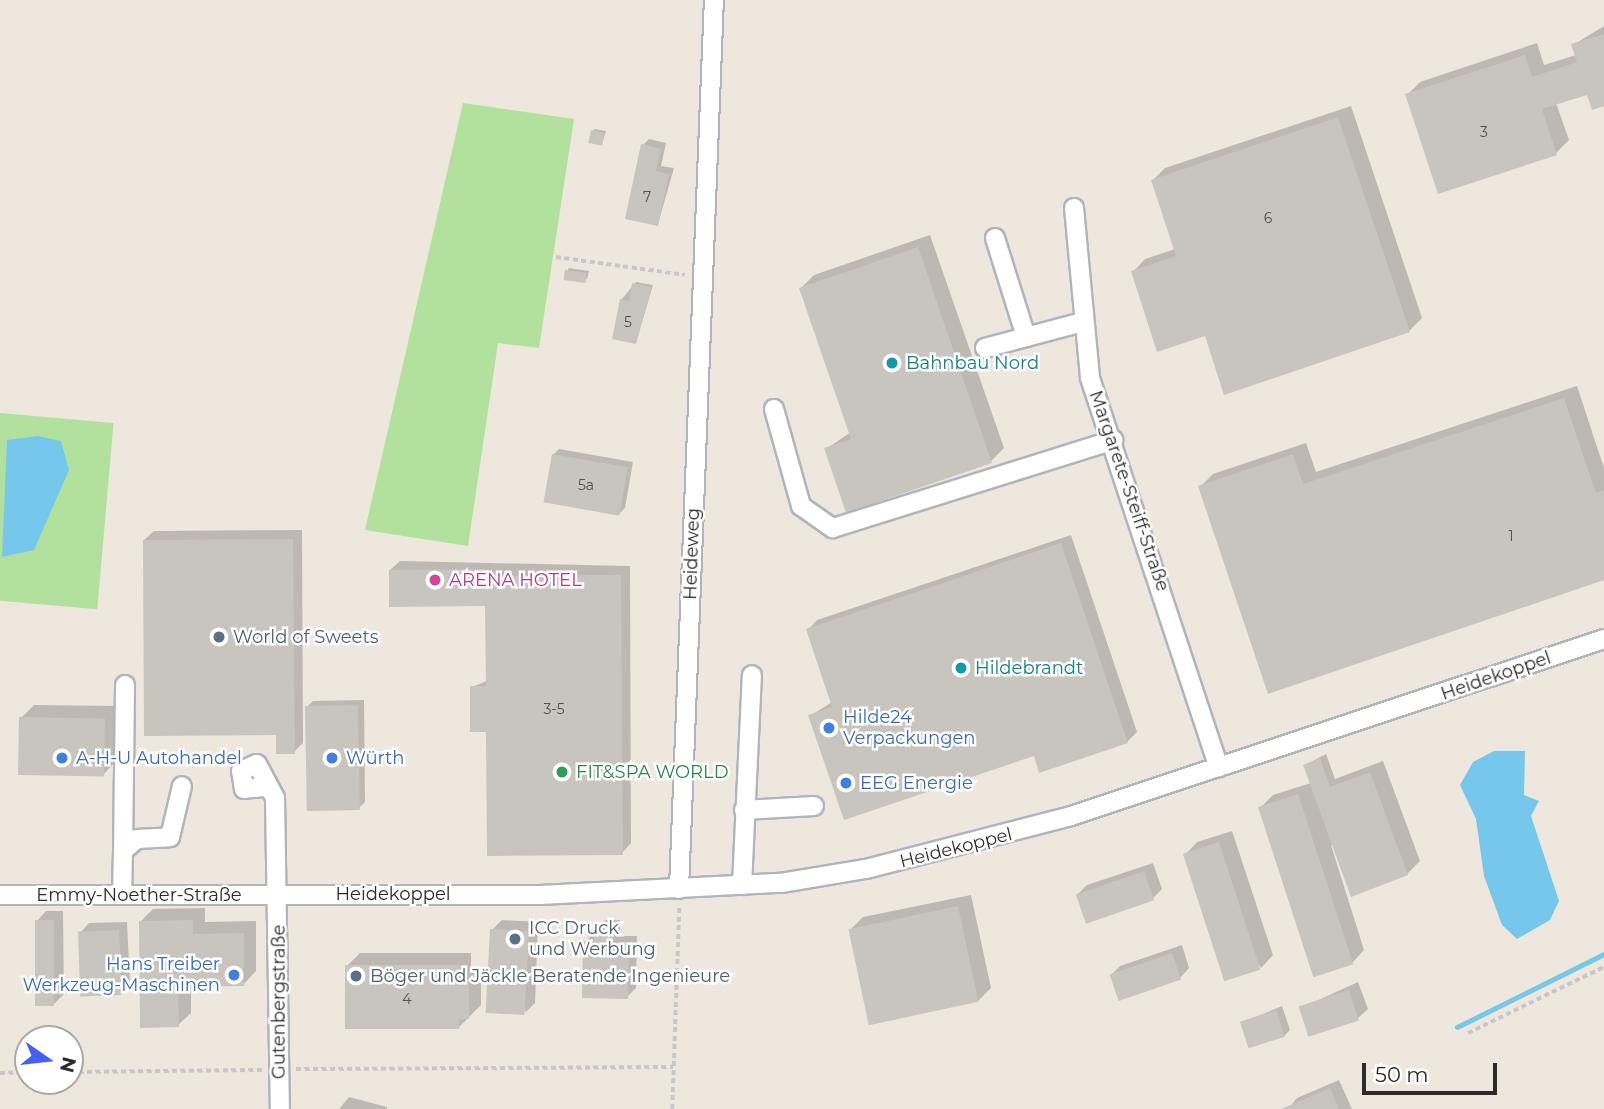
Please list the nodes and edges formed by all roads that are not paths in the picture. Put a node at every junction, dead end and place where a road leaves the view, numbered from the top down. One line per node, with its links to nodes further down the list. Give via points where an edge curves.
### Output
1 (714, 0): 19 (street, Heideweg)
2 (1074, 208): 4 (street, Margarete-Steiff-Straße)
3 (995, 238): 5 (street)
4 (1083, 321): 5 (street); 8 (street, Margarete-Steiff-Straße, via 1090,378)
5 (1026, 337): 6 (street)
6 (985, 348)
7 (774, 409): 8 (street, via 801,506 834,528)
8 (1114, 440): 12 (street, Margarete-Steiff-Straße)
9 (1604, 639): 12 (street, Heidekoppel)
10 (751, 675): 16 (street)
11 (125, 685): 17 (street)
12 (1219, 767): 18 (street, Heidekoppel, via 994,840 866,869)
13 (181, 786): 17 (street, via 170,837 137,839)
14 (265, 787): 22 (street, Gutenbergstraße, via 275,798)
15 (814, 806): 16 (street)
16 (744, 810): 18 (street)
17 (123, 851): 21 (street)
18 (742, 885): 19 (street, Heidekoppel)
19 (679, 889): 22 (street, Heidekoppel)
20 (0, 895): 21 (street, Emmy-Noether-Straße)
21 (122, 895): 22 (street, Emmy-Noether-Straße)
22 (279, 895): 24 (street, Gutenbergstraße)
23 (262, 1109): 24 (street)
24 (280, 1109)

